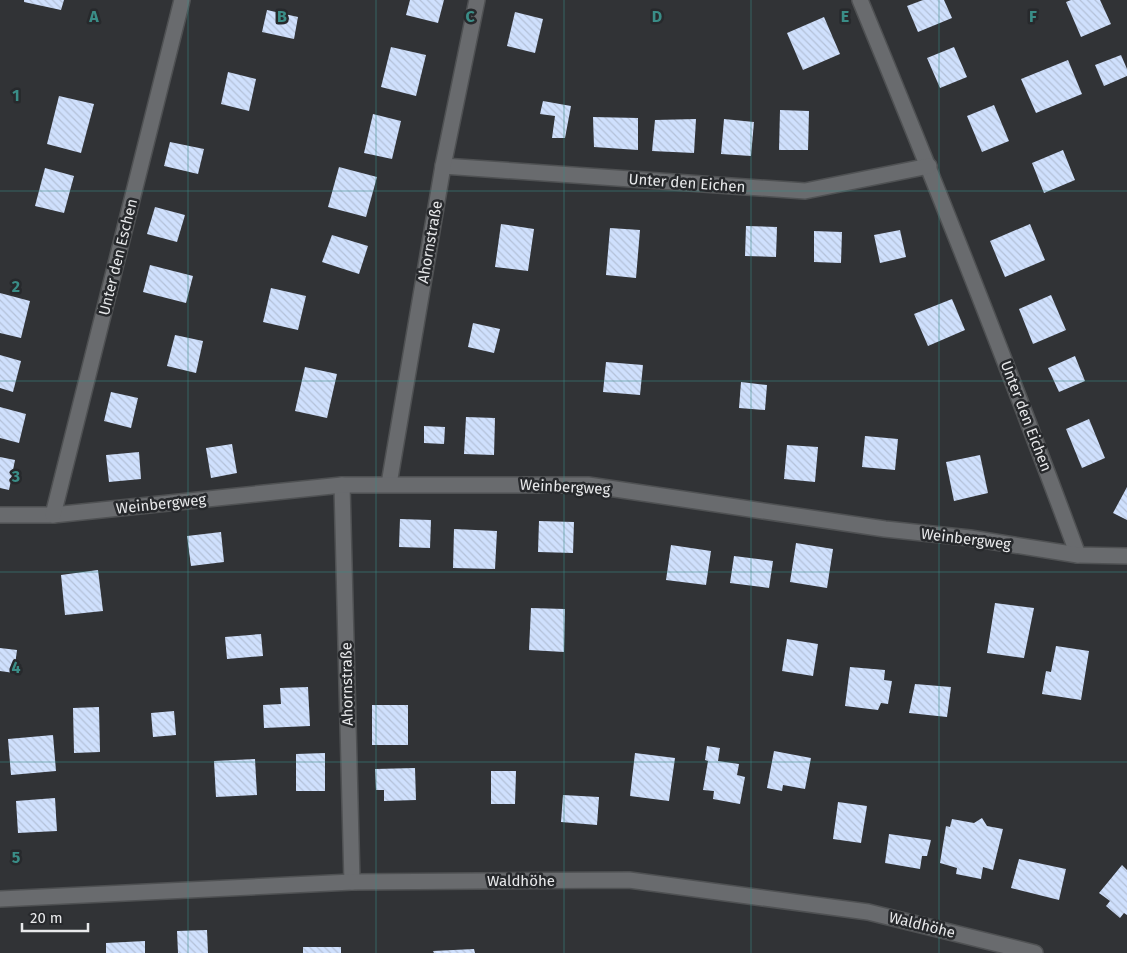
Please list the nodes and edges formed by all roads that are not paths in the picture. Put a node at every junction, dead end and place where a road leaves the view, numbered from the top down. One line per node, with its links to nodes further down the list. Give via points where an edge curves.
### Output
1 (182, 0): 9 (street, Unter den Eschen)
2 (478, 0): 4 (street, Ahornstraße)
3 (860, 0): 5 (street, Unter den Eichen)
4 (443, 166): 5 (street, Unter den Eichen, via 805,191); 6 (street, Ahornstraße)
5 (929, 166): 10 (street, Unter den Eichen)
6 (389, 484): 7 (street, Weinbergweg); 10 (street, Weinbergweg, via 588,485)
7 (342, 485): 9 (street, Weinbergweg); 12 (street, Ahornstraße)
8 (0, 515): 9 (street, Weinbergweg)
9 (53, 515)
10 (1078, 555): 11 (street, Weinbergweg)
11 (1127, 556)
12 (352, 882): 13 (street, Waldhöhe); 14 (street, Waldhöhe, via 629,880 868,912)
13 (0, 899)
14 (1035, 953)

